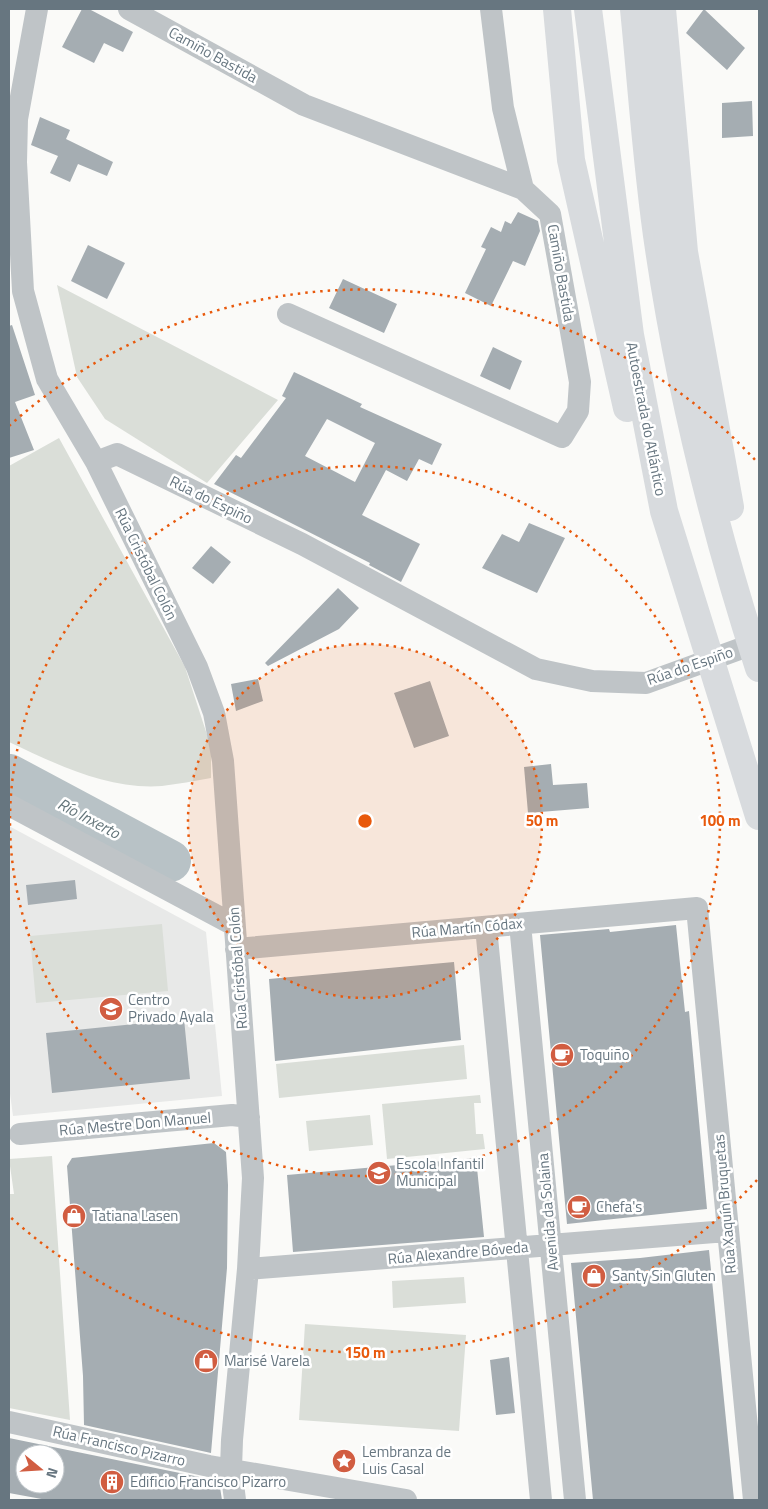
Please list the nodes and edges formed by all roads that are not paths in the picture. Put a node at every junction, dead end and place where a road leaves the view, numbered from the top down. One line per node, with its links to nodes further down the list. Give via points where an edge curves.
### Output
1 (37, 9): 10 (street, via 17,119 22,291 47,379)
2 (128, 9): 8 (street, Camiño Bastida, via 304,104)
3 (491, 9): 8 (street, via 503,108)
4 (557, 9): 11 (highway, via 571,160 623,398)
5 (588, 9): 11 (highway, Autoestrada do Atlántico, via 630,335)
6 (634, 9): 12 (highway, via 658,249 691,419)
7 (662, 9): 12 (highway, via 684,252 730,509)
8 (523, 189): 9 (street, Camiño Bastida, via 550,214 580,382 578,411 562,438)
9 (288, 314)
10 (96, 462): 13 (street, Rúa do Espiño, via 117,454 302,544 536,669 592,681 646,683); 19 (street, Rúa Cristóbal Colón, via 197,667 214,713 223,760)
11 (664, 512): 16 (highway, Autoestrada do Atlántico)
12 (730, 578): 14 (highway)
13 (759, 642)
14 (759, 668)
15 (9, 806): 19 (street)
16 (759, 816)
17 (697, 908): 18 (street, Rúa Martín Códax); 24 (street, Rúa Xaquín Bruquetas)
18 (520, 924): 20 (street, Rúa Martín Códax); 25 (street, Avenida da Solaina)
19 (234, 925): 21 (street, Rúa Cristóbal Colón)
20 (486, 927): 21 (street, Rúa Martín Códax); 26 (street)
21 (236, 949): 22 (street, Rúa Cristóbal Colón)
22 (249, 1117): 23 (street, Rúa Mestre Don Manuel, via 232,1115); 27 (street, Rúa Cristóbal Colón, via 254,1178)
23 (20, 1134)
24 (727, 1231): 25 (street, Rúa Alexandre Bóveda); 35 (street, Rúa Xaquín Bruquetas)
25 (551, 1245): 26 (street, Rúa Alexandre Bóveda); 34 (street, Avenida da Solaina)
26 (517, 1248): 27 (street, Rúa Alexandre Bóveda); 33 (street)
27 (248, 1269): 29 (street, Rúa Cristóbal Colón)
28 (9, 1422): 29 (street, Rúa Francisco Pizarro, via 209,1466)
29 (231, 1468): 30 (street, Rúa Francisco Pizarro); 31 (street, Rúa Cristóbal Colón)
30 (380, 1498): 32 (street, Rúa Francisco Pizarro)
31 (235, 1500)
32 (406, 1500)
33 (541, 1500)
34 (575, 1500)
35 (754, 1500)

